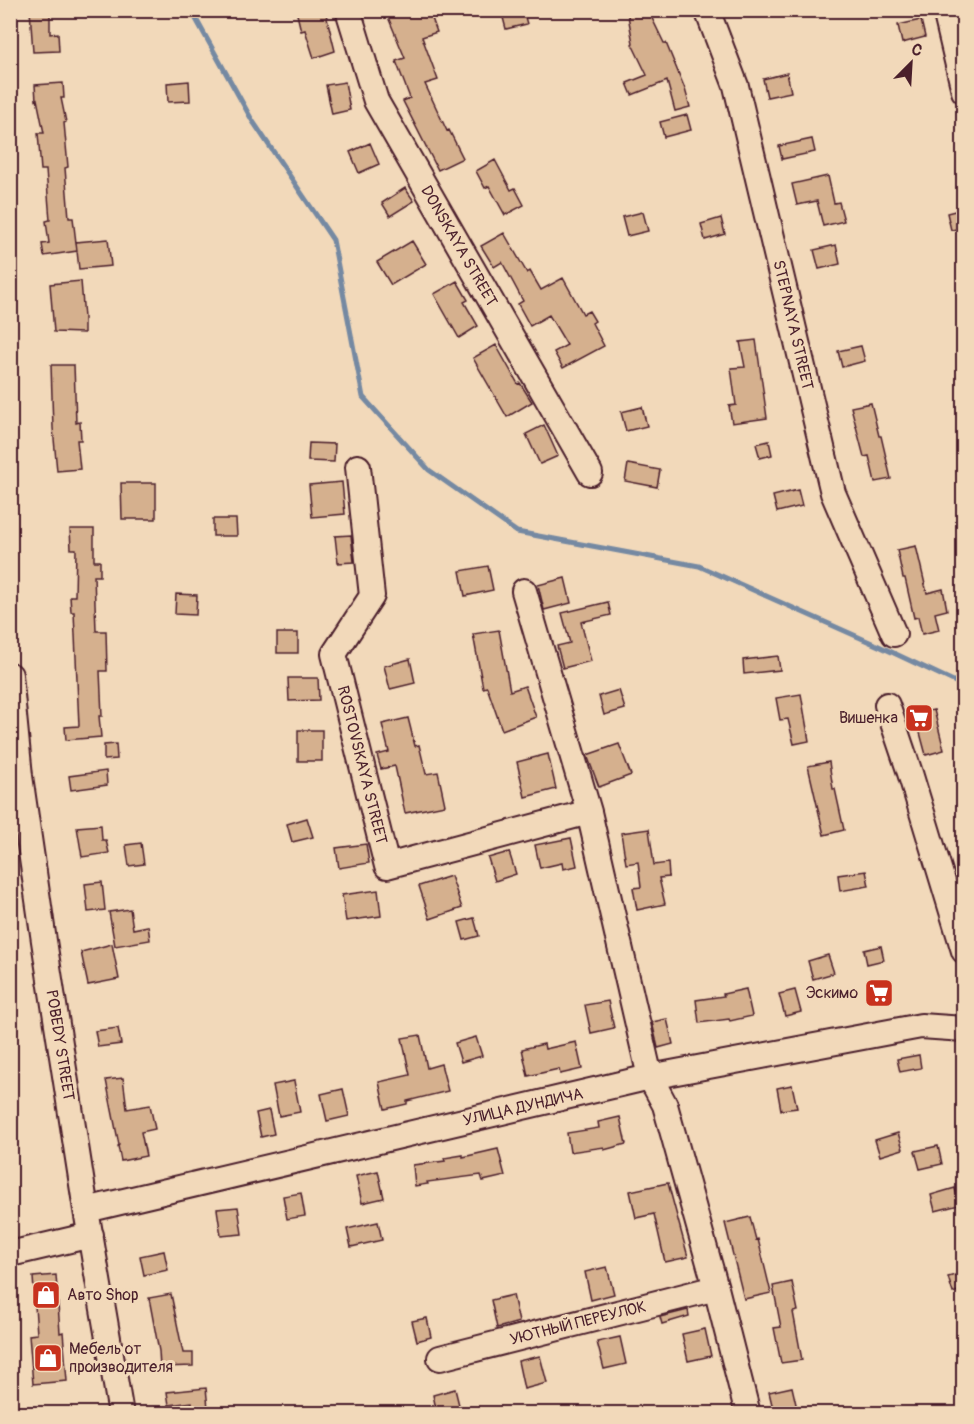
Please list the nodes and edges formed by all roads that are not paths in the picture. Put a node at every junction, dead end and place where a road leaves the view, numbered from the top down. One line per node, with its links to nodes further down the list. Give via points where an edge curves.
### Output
1 (348, 10): 6 (street, DONSKAYA STREET, via 376,101)
2 (707, 10): 8 (street, STEPNAYA STREET, via 736,86 833,493)
3 (945, 10): 4 (street)
4 (963, 91)
5 (358, 467): 11 (street, ROSTOVSKAYA STREET, via 372,596 334,654 387,866)
6 (590, 473)
7 (524, 591): 11 (street)
8 (894, 634)
9 (10, 675): 15 (street, POBEDY STREET, via 22,787)
10 (887, 705): 12 (street)
11 (589, 812): 14 (street)
12 (963, 951)
13 (963, 1029): 14 (street, УЛИЦА ДУНДИЧА, via 921,1026)
14 (650, 1077): 15 (street, УЛИЦА ДУНДИЧА); 18 (street, via 665,1105)
15 (86, 1210): 16 (street, POBEDY STREET)
16 (91, 1235): 17 (street); 20 (street, POBEDY STREET)
17 (10, 1254)
18 (716, 1288): 19 (street, УЮТНЫЙ ПЕРЕУЛОК); 21 (street)
19 (440, 1358)
20 (121, 1413)
21 (748, 1413)

